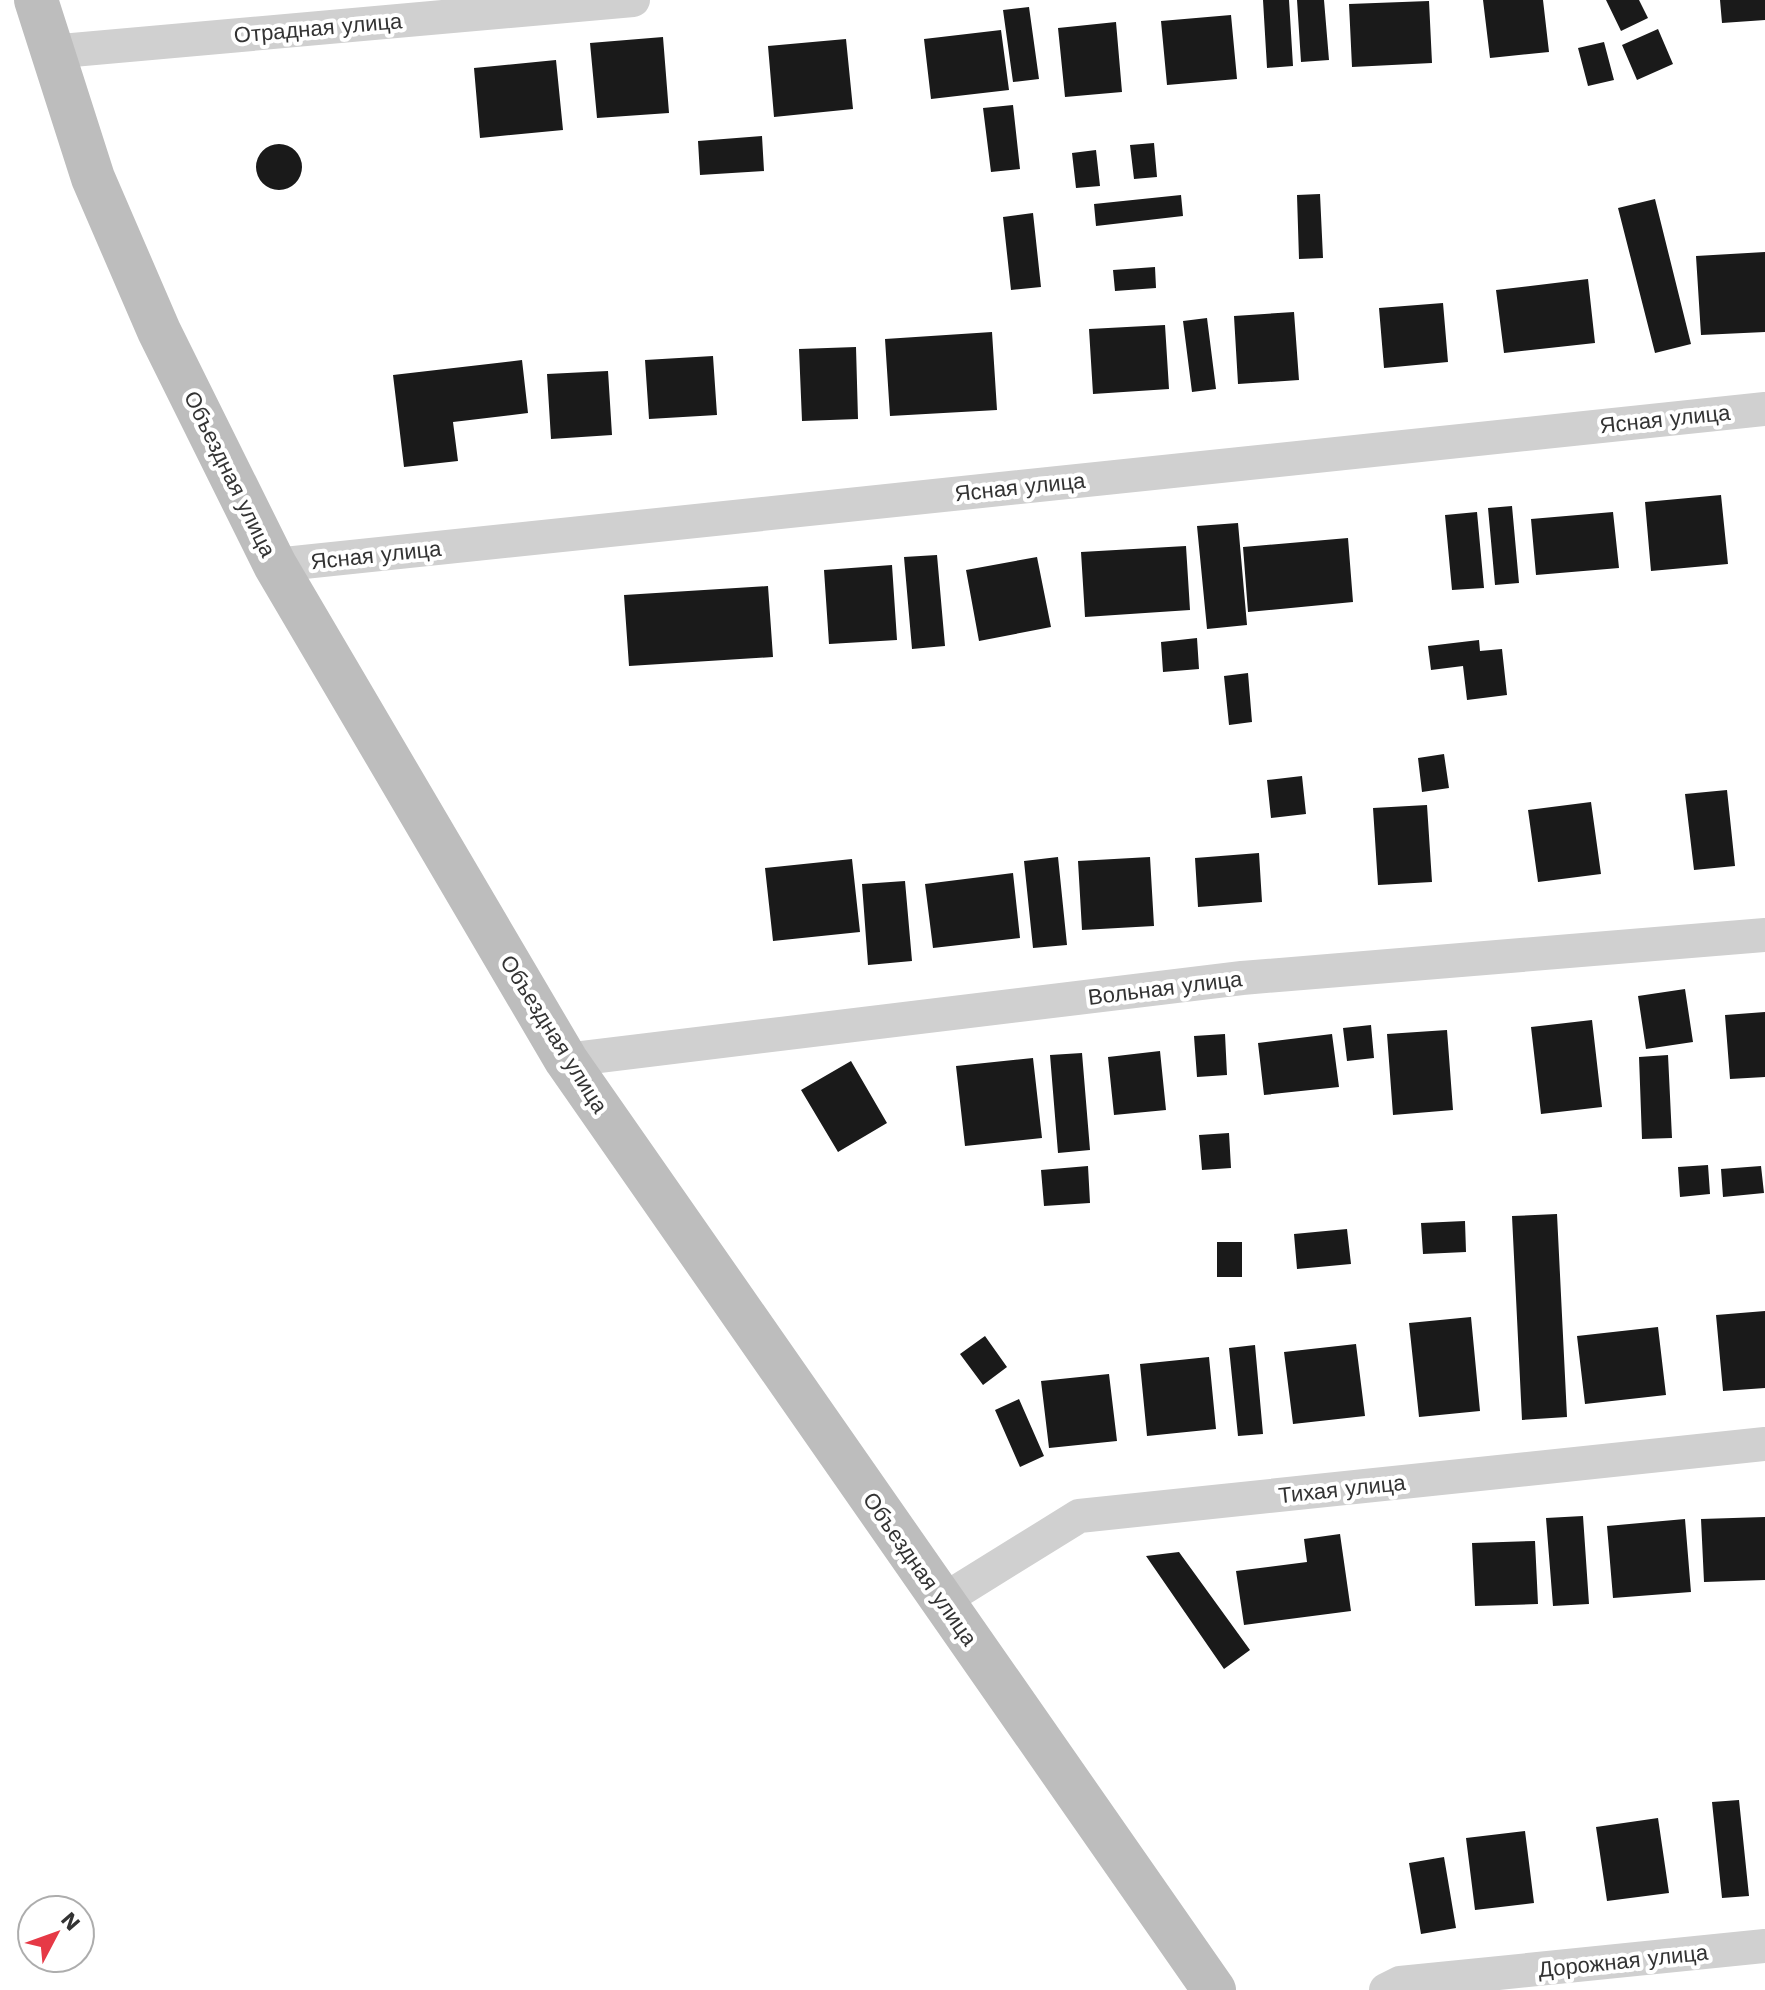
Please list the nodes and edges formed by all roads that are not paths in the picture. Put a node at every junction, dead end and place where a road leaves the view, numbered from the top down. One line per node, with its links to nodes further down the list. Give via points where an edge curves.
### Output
1 (36, 0): 3 (main road, Объездная улица)
2 (633, 0): 3 (street, Отрадная улица)
3 (50, 52): 5 (main road, Объездная улица, via 93,178 159,331)
4 (1765, 409): 5 (street, Ясная улица)
5 (275, 565): 7 (main road, Объездная улица)
6 (1765, 935): 7 (street, Вольная улица, via 1242,978)
7 (566, 1060): 9 (main road, Объездная улица)
8 (1765, 1444): 9 (street, Тихая улица, via 1079,1516)
9 (942, 1601): 11 (main road, Объездная улица)
10 (1765, 1946): 12 (street, Дорожная улица, via 1400,1983)
11 (1214, 1990)
12 (1386, 1990)

